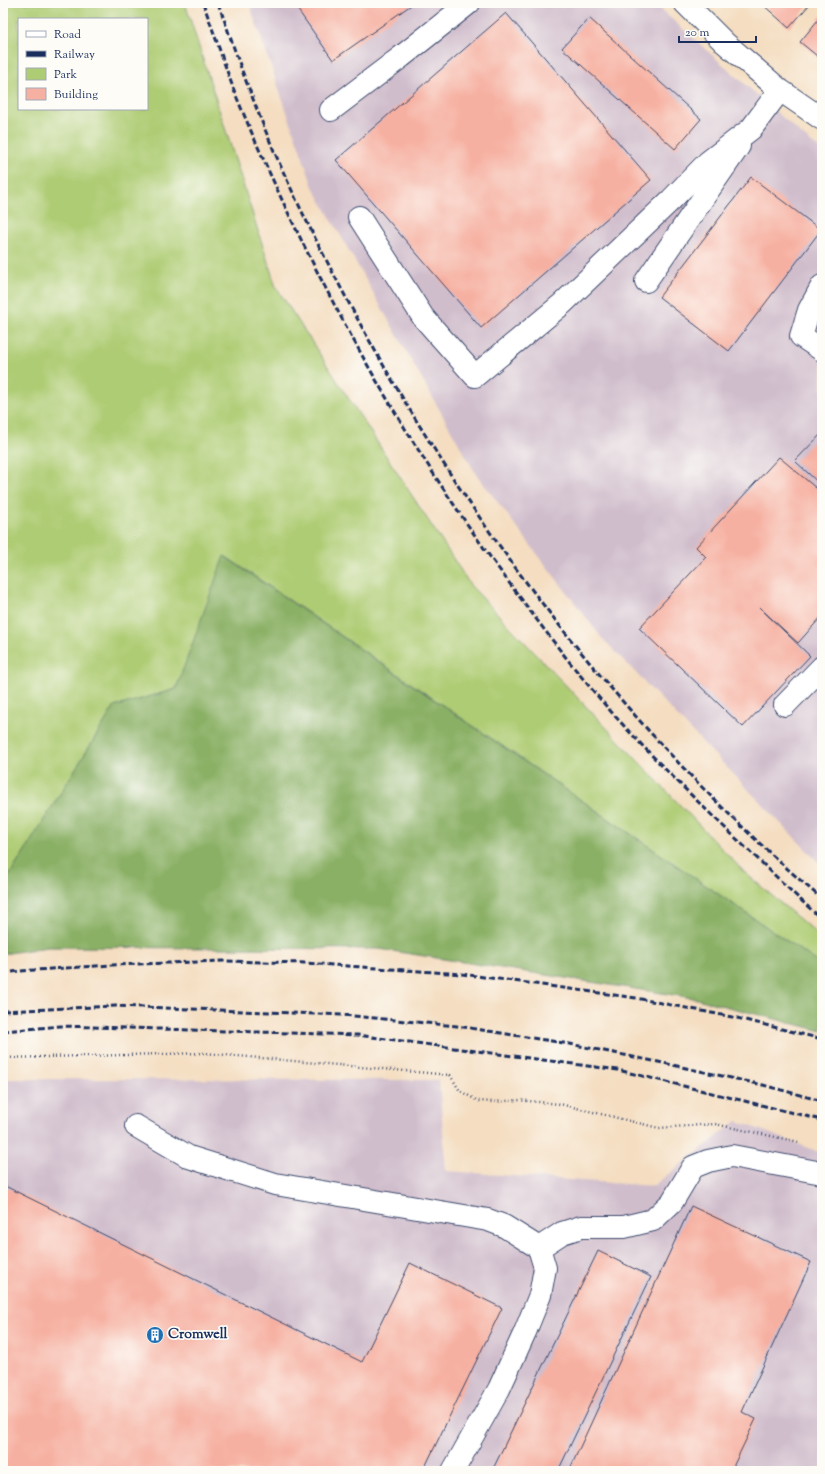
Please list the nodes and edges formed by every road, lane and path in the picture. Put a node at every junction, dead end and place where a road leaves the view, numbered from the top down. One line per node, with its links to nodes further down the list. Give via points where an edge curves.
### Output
1 (469, 3): 4 (street)
2 (685, 3): 3 (street, via 725,43)
3 (780, 90): 5 (street); 6 (street)
4 (331, 110)
5 (822, 119)
6 (751, 129): 7 (street, via 708,162 562,304 475,376 423,317); 8 (street)
7 (359, 217)
8 (646, 281)
9 (822, 286): 10 (street, via 809,310 801,336)
10 (822, 350)
11 (822, 667): 12 (street)
12 (785, 705)
13 (3, 1058): 15 (path, via 204,1053 450,1075 460,1091 478,1101 518,1100 560,1104 659,1128 715,1124)
14 (136, 1126): 17 (street, via 189,1157 275,1184 488,1220 504,1226)
15 (807, 1143)
16 (822, 1174): 17 (street, via 732,1156 708,1161 693,1167 672,1202 653,1220 624,1228 581,1227 562,1233)
17 (539, 1248): 18 (street, via 545,1268 540,1295 498,1389)
18 (453, 1471)

